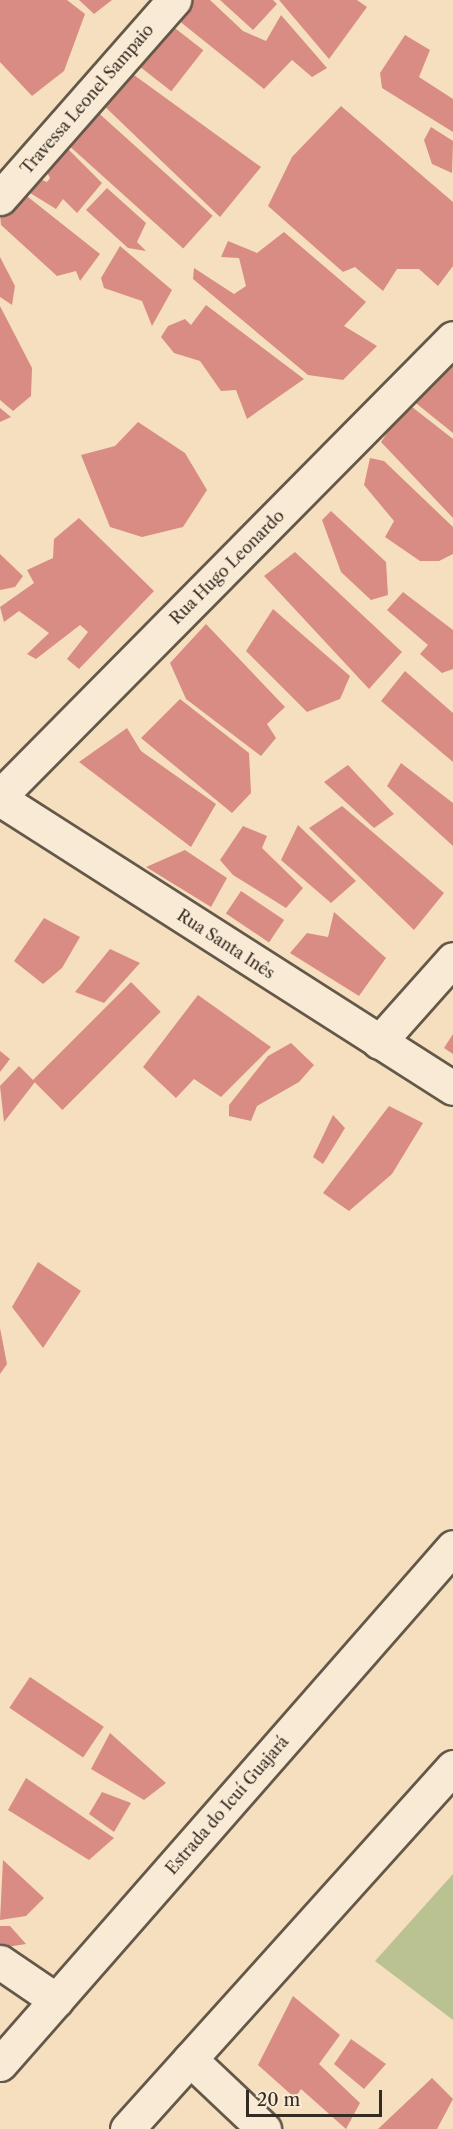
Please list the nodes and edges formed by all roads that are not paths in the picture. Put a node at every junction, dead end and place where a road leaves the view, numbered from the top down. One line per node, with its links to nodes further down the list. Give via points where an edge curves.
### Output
1 (174, 0): 2 (street, Travessa Leonel Sampaio)
2 (0, 198)
3 (453, 338): 4 (street, Rua Hugo Leonardo)
4 (0, 798): 6 (street, Rua Santa Inês)
5 (453, 959): 6 (street)
6 (379, 1042): 7 (street, Rua Santa Inês)
7 (453, 1088)
8 (453, 1547): 11 (street, Estrada do Icuí Guajará)
9 (453, 1767): 12 (street)
10 (0, 1962): 11 (street)
11 (56, 2000): 13 (street, Estrada do Icuí Guajará)
12 (190, 2059): 14 (street); 15 (street)
13 (0, 2064)
14 (127, 2129)
15 (264, 2129)

